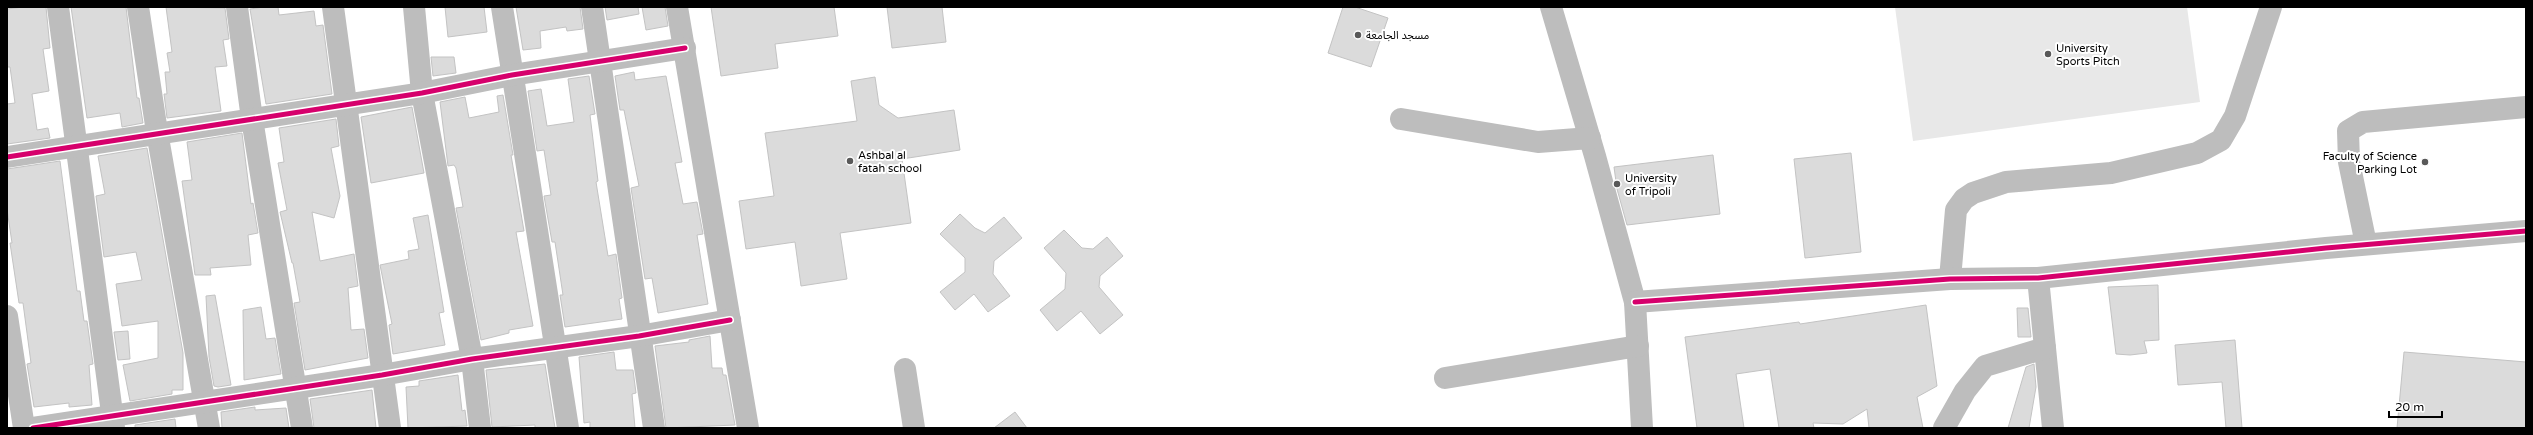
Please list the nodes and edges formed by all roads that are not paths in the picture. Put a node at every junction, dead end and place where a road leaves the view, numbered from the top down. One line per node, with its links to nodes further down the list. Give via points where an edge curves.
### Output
1 (58, 7): 21 (street)
2 (138, 7): 19 (street)
3 (237, 7): 17 (street)
4 (333, 7): 15 (street)
5 (414, 7): 14 (street)
6 (502, 7): 13 (street)
7 (592, 7): 12 (street)
8 (677, 7): 11 (street)
9 (1551, 7): 20 (street)
10 (2271, 7): 26 (street, via 2235,116 2221,140 2198,153 2111,173 2006,182 1973,193 1964,199 1956,210)
11 (685, 48): 12 (street); 29 (street)
12 (600, 61): 13 (street); 30 (street)
13 (512, 75): 14 (street); 32 (street)
14 (422, 93): 15 (street); 34 (street)
15 (346, 105): 17 (street); 36 (street)
16 (2526, 107): 24 (street, via 2363,122 2351,127 2348,131 2349,162)
17 (252, 119): 19 (street); 38 (street)
18 (1401, 119): 20 (street, via 1538,142)
19 (157, 132): 21 (street); 39 (street)
20 (1590, 138): 27 (street)
21 (76, 146): 22 (street); 40 (street)
22 (7, 157)
23 (2526, 231): 24 (street)
24 (2366, 244): 25 (street)
25 (2038, 278): 26 (street); 33 (street)
26 (1950, 279): 27 (street)
27 (1635, 302): 31 (street)
28 (7, 316): 41 (street)
29 (730, 320): 30 (street); 49 (street)
30 (639, 336): 32 (street); 48 (street)
31 (1638, 346): 37 (street); 51 (street)
32 (555, 347): 34 (street); 47 (street)
33 (2045, 348): 52 (street, via 1985,366 1965,391); 53 (street)
34 (472, 359): 36 (street); 46 (street)
35 (905, 369): 50 (street)
36 (382, 375): 38 (street); 45 (street)
37 (1445, 378)
38 (296, 388): 39 (street); 44 (street)
39 (205, 402): 40 (street); 43 (street)
40 (113, 422): 42 (street)
41 (24, 428)
42 (33, 428)
43 (209, 428)
44 (302, 428)
45 (390, 428)
46 (480, 428)
47 (568, 428)
48 (654, 428)
49 (748, 428)
50 (914, 428)
51 (1642, 428)
52 (1944, 428)
53 (2053, 428)

